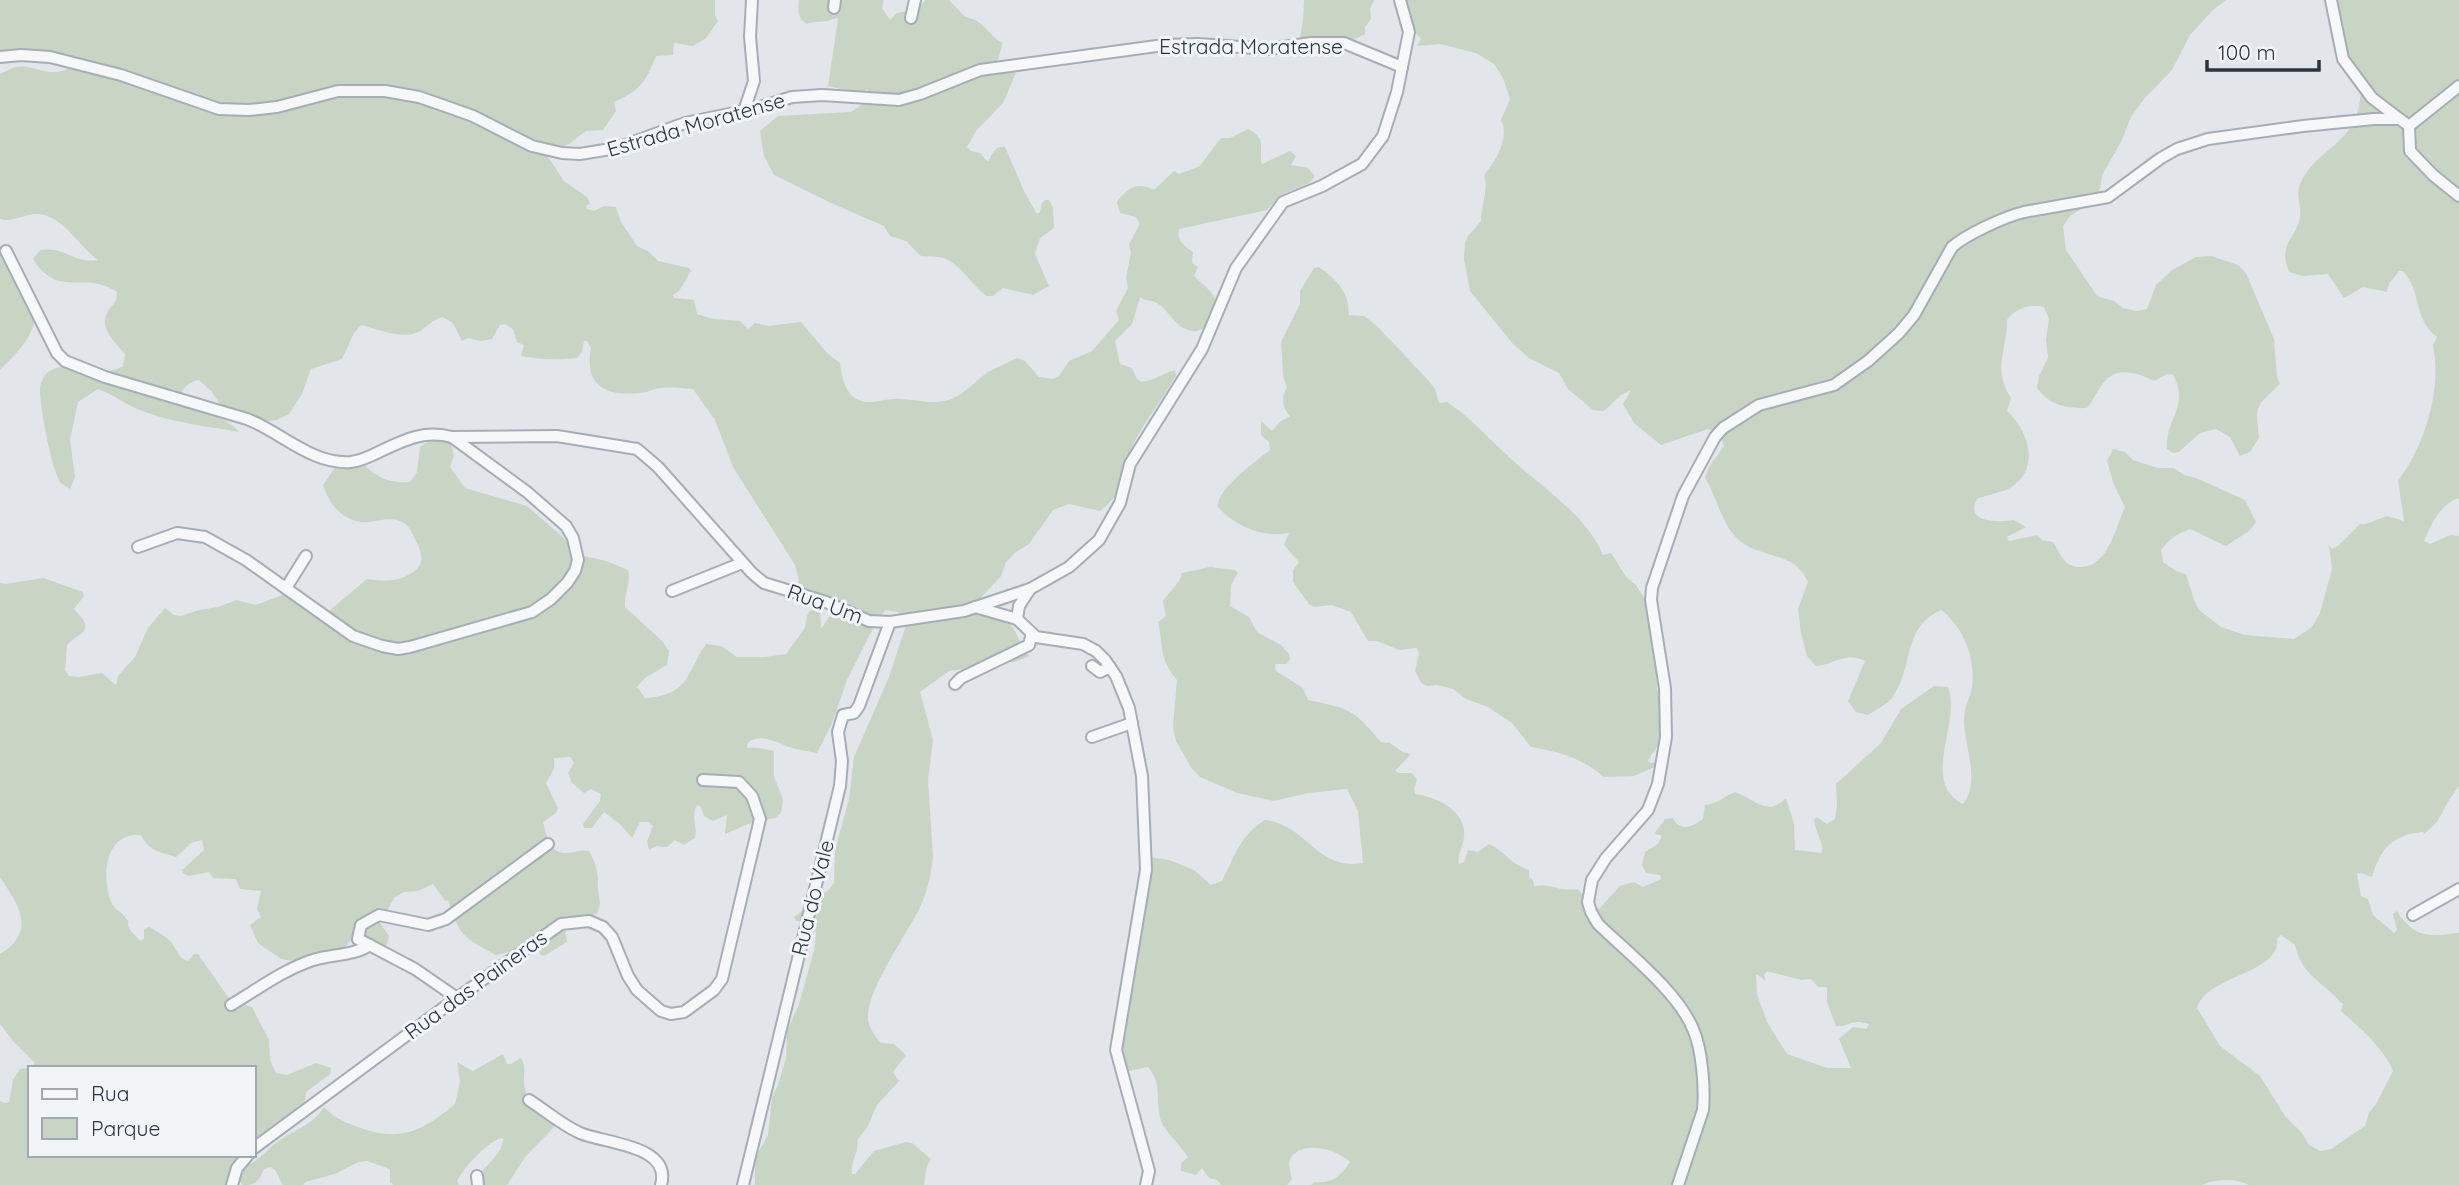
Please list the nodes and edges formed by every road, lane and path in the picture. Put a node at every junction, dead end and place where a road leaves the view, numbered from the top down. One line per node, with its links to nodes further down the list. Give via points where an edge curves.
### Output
1 (751, 0): 9 (street, via 754,80)
2 (915, 0): 5 (street)
3 (1400, 0): 7 (street, via 1409,32)
4 (2331, 0): 10 (street, via 2343,58 2372,98)
5 (911, 18)
6 (0, 57): 9 (street, Estrada Moratense, via 50,57 121,75 219,109 277,107 338,91 385,91 419,97 473,116 532,146 562,153 596,153 685,123)
7 (1402, 67): 9 (street, Estrada Moratense, via 1345,43 1269,49 1164,45 979,70 899,100 808,95); 18 (street, via 1382,136 1362,164 1283,202 1236,268 1202,349 1130,464 1120,503 1099,540 1069,567)
8 (2459, 86): 10 (street)
9 (744, 111)
10 (2404, 123): 11 (street, via 2410,151); 45 (street, via 2374,119 2208,139 2161,158 2108,197 2012,216 1952,247 1906,325 1868,361 1825,388 1759,405 1715,437 1679,506 1652,588 1651,611 1665,688 1666,737 1658,784 1648,810 1598,869 1588,902 1598,924 1676,1001 1694,1031 1703,1110)
11 (2459, 196)
12 (6, 251): 13 (street, Rua Um, via 57,353 78,367 254,422 308,452 337,462 357,461 418,436 436,433)
13 (452, 437): 16 (street, Rua Um, via 556,436 636,449 658,467); 17 (street, via 566,526 578,561 567,583 551,599 532,612 398,649 353,636)
14 (138, 547): 17 (street, via 177,533 194,534 218,542)
15 (306, 556): 17 (street)
16 (742, 563): 19 (street); 22 (street, Rua Um, via 764,583 869,621)
17 (286, 588)
18 (1030, 589): 20 (street); 21 (street)
19 (672, 591)
20 (970, 609): 21 (street); 22 (street, Rua Um)
21 (1017, 619): 23 (street)
22 (890, 622): 42 (street, Rua do Vale, via 859,706 854,713 843,715 838,732 840,786)
23 (1032, 633): 25 (street, via 1083,644); 26 (street, via 1029,645)
24 (1092, 666): 25 (street, via 1100,672)
25 (1110, 667): 27 (street, via 1124,692)
26 (955, 684)
27 (1132, 723): 28 (street); 39 (street, via 1142,776 1146,870 1116,1050)
28 (1092, 737)
29 (703, 780): 34 (street, Rua das Paineras, via 739,782 752,796 760,819 722,979 714,990 684,1012 661,1011 637,990 612,937 589,921 561,924)
30 (548, 845): 33 (street, via 446,919 428,925 379,915 361,925 358,939)
31 (2459, 889): 32 (street)
32 (2413, 915)
33 (370, 945): 34 (street); 35 (street, via 358,953 310,961)
34 (457, 998): 37 (street, Rua das Paineras)
35 (231, 1005)
36 (529, 1101): 41 (street, via 580,1133 654,1157 663,1171)
37 (256, 1147)
38 (246, 1157): 40 (street)
39 (1149, 1171): 43 (street); 44 (street)
40 (232, 1185)
41 (661, 1185)
42 (743, 1185)
43 (1146, 1185)
44 (1156, 1185)
45 (1678, 1185)

